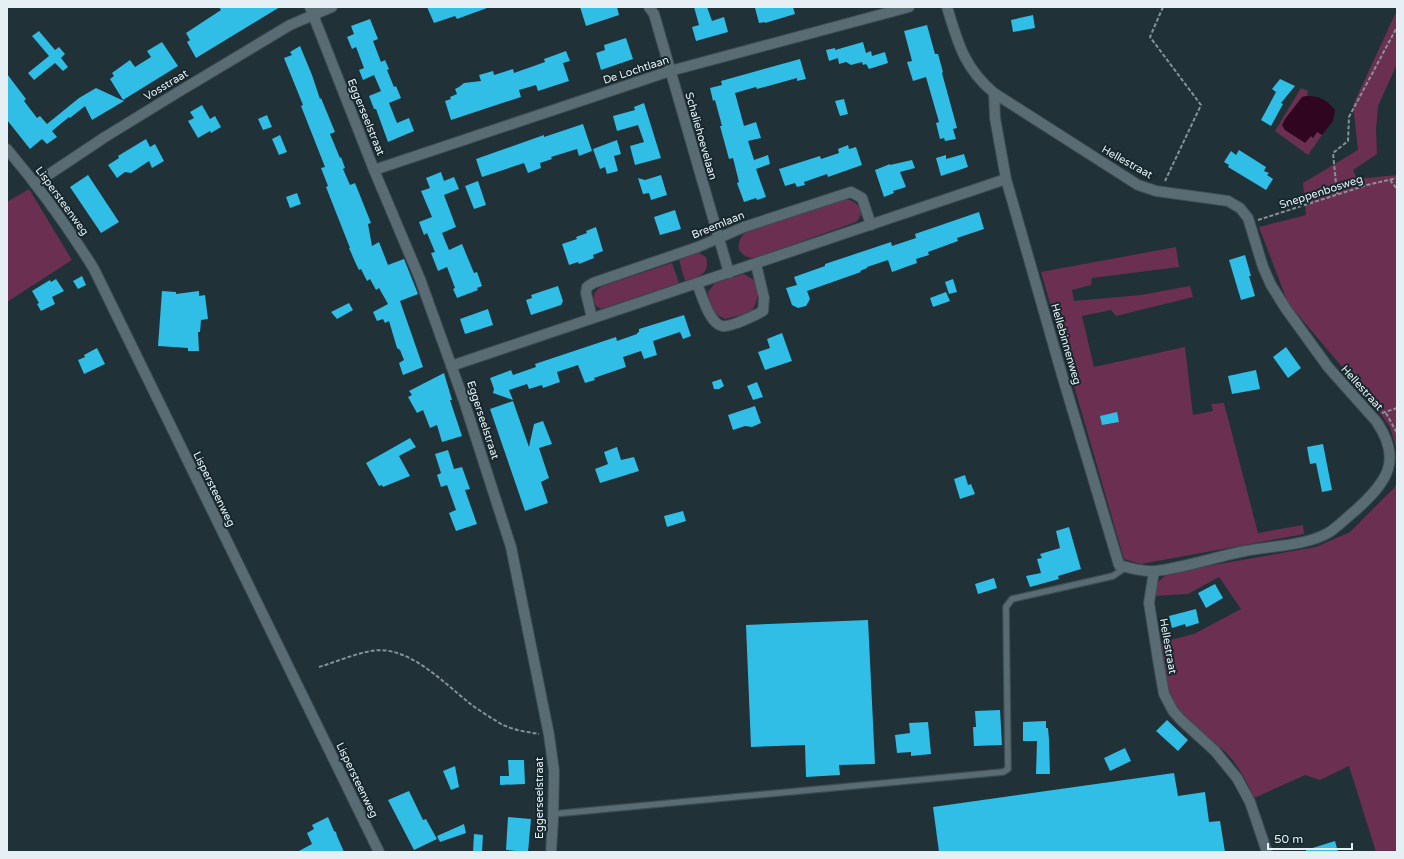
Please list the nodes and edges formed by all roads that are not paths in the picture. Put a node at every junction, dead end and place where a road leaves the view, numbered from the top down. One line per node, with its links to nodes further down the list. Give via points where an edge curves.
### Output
1 (332, 7): 5 (street, Vosstraat)
2 (649, 7): 6 (street, Schaliehoevelaan, via 654,14)
3 (909, 7): 6 (street, De Lochtlaan)
4 (947, 7): 7 (street, Hellestraat, via 959,48 982,83)
5 (312, 11): 9 (street, Eggerseelstraat); 11 (street, Vosstraat, via 105,137)
6 (670, 71): 9 (street, De Lochtlaan); 13 (street, Schaliehoevelaan)
7 (994, 93): 10 (street, Hellebinnenweg, via 995,118); 20 (street, Hellestraat, via 1138,185 1228,201 1243,211 1250,223 1271,285 1328,367 1381,428 1389,448 1388,469 1383,481 1373,494 1328,533 1307,541 1245,551)
8 (7, 149): 11 (street, Lispersteenweg)
9 (374, 170): 18 (street, Eggerseelstraat, via 420,279)
10 (1006, 179): 12 (street); 19 (street, Hellebinnenweg, via 1118,560 1120,565)
11 (36, 183): 22 (street, Lispersteenweg, via 94,269)
12 (871, 225): 13 (street, Breemlaan, via 862,198 851,192); 14 (street)
13 (718, 238): 15 (street, Schaliehoevelaan); 17 (street, Breemlaan, via 593,282 587,287 586,293)
14 (756, 264): 15 (street); 16 (street, via 764,298 763,311 729,326 715,322)
15 (729, 273): 16 (street)
16 (697, 284): 17 (street)
17 (592, 318): 18 (street)
18 (451, 366): 21 (street, Eggerseelstraat, via 511,547 550,736 554,771)
19 (1126, 567): 20 (street); 21 (lane, via 1113,576 1012,599 1006,607 1008,769 1003,772)
20 (1154, 571): 24 (street, Hellestraat, via 1149,603 1164,694 1180,720 1215,751 1238,778 1250,802)
21 (553, 814): 23 (street, Eggerseelstraat)
22 (378, 852)
23 (551, 852)
24 (1267, 852)

